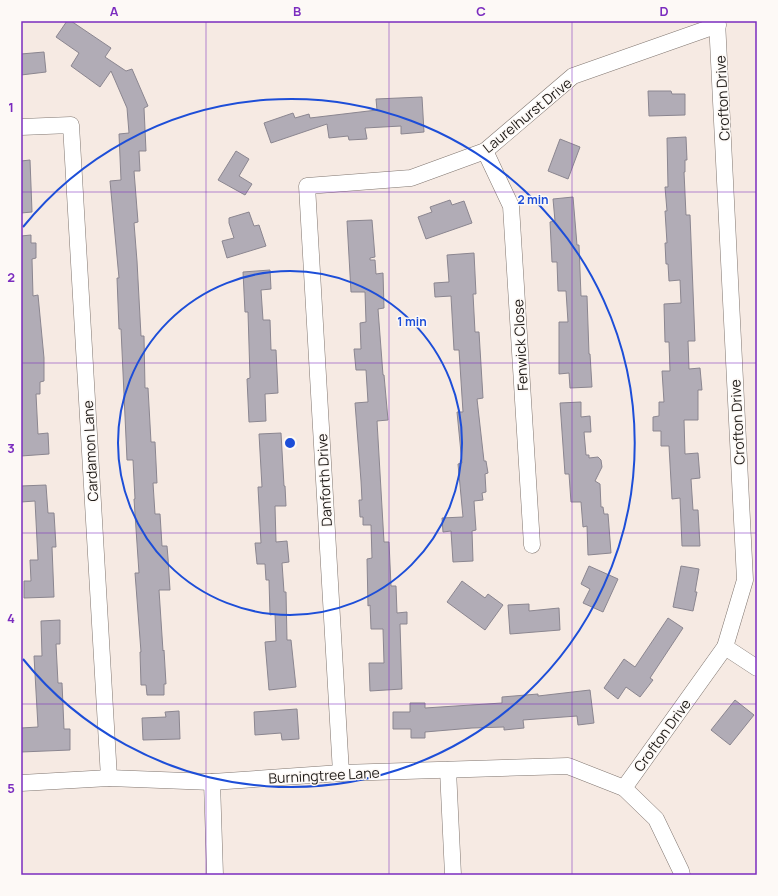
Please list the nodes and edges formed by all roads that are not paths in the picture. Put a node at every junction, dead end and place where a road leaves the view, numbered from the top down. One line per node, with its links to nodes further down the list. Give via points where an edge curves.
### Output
1 (718, 23): 3 (street, Laurelhurst Drive, via 573,76); 6 (street, Crofton Drive, via 745,580)
2 (21, 127): 10 (street, Cardamon Lane, via 71,125)
3 (485, 152): 4 (street, Laurelhurst Drive, via 411,178); 5 (street, Fenwick Close, via 511,206)
4 (307, 186): 9 (street, Danforth Drive)
5 (532, 545)
6 (725, 646): 7 (street); 13 (street, Crofton Drive)
7 (757, 668)
8 (448, 770): 9 (street, Burningtree Lane); 13 (street, Burningtree Lane, via 568,766); 15 (street)
9 (341, 773): 11 (street, Burningtree Lane)
10 (109, 778): 11 (street, Burningtree Lane); 12 (street, Burningtree Lane)
11 (212, 782): 14 (street)
12 (21, 783)
13 (624, 788): 16 (street, via 656,819)
14 (215, 875)
15 (453, 875)
16 (682, 875)

